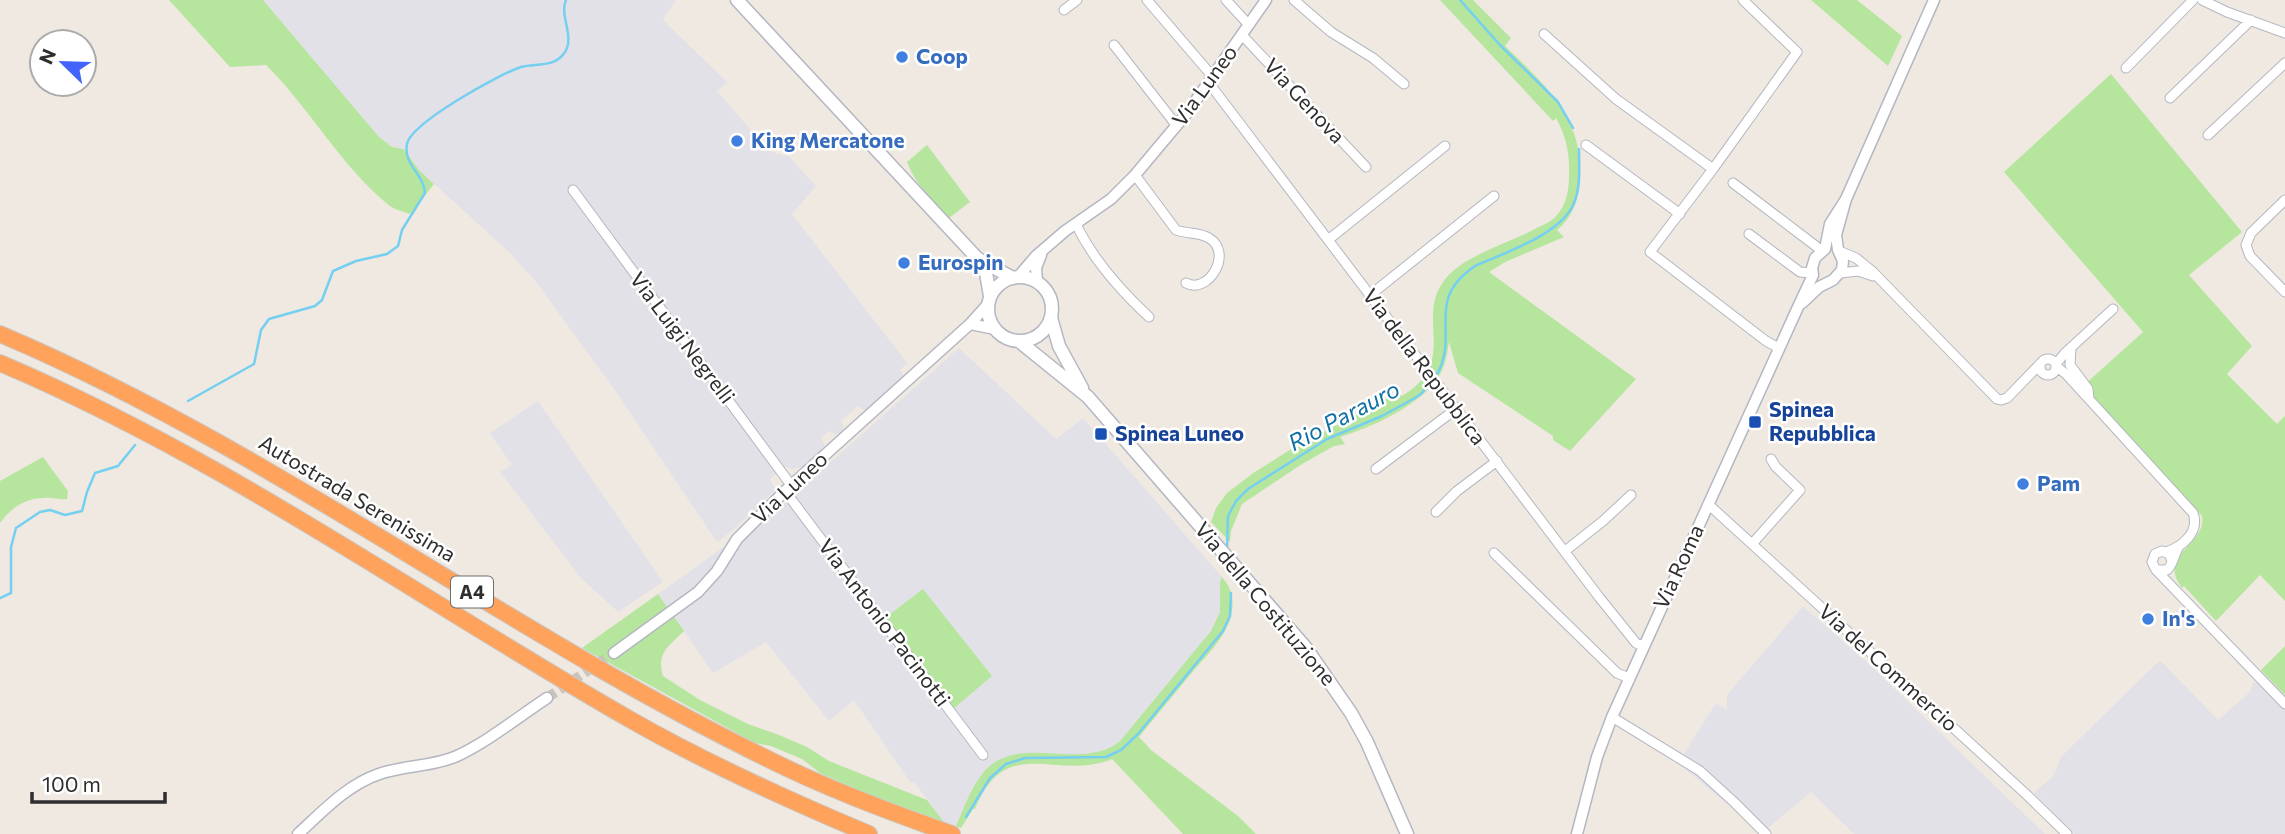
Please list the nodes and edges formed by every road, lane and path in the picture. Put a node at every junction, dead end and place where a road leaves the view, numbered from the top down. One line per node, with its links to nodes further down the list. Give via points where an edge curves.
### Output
1 (737, 0): 42 (main road)
2 (1077, 0): 11 (street)
3 (1147, 0): 19 (street, Via della Repubblica)
4 (1226, 0): 13 (street, Via Genova)
5 (1266, 0): 13 (street, Via Luneo)
6 (1294, 0): 20 (street)
7 (1743, 0): 27 (street, via 1797,52)
8 (1934, 0): 32 (street, Via Roma)
9 (2193, 0): 18 (street)
10 (2202, 0): 12 (street)
11 (1064, 10)
12 (2251, 20): 14 (street); 21 (street)
13 (1245, 30): 19 (street, Via Luneo); 26 (street, Via Genova)
14 (2285, 33)
15 (1544, 34): 27 (street, via 1616,99)
16 (1114, 44): 22 (street)
17 (2285, 64): 23 (street)
18 (2126, 68)
19 (1211, 80): 22 (street, Via Luneo); 37 (street, Via della Repubblica)
20 (1404, 84)
21 (2170, 98)
22 (1177, 126): 28 (street, Via Luneo)
23 (2208, 135)
24 (1586, 145): 34 (street)
25 (1445, 146): 37 (street)
26 (1366, 167)
27 (1713, 169): 34 (street)
28 (1135, 175): 35 (street, Via Luneo); 50 (street, via 1176,230 1205,235 1217,246 1220,258 1215,271 1198,285)
29 (1733, 183): 38 (street)
30 (573, 190): 73 (street, Via Luigi Negrelli)
31 (1494, 196): 52 (street)
32 (1846, 199): 38 (street, Via Roma, via 1830,224); 40 (street, Via Roma, via 1836,235)
33 (2285, 200): 51 (street, via 2251,233 2246,245 2250,256)
34 (1681, 214): 62 (street, via 1650,252)
35 (1076, 224): 39 (street, Via Luneo); 56 (street, via 1103,268)
36 (1749, 234): 45 (street, via 1800,272)
37 (1328, 240): 52 (street, Via della Repubblica)
38 (1823, 249): 40 (street); 45 (street, Via Roma, via 1815,258)
39 (1044, 250): 46 (street, Via Luneo); 48 (street, via 1036,268)
40 (1839, 251): 41 (street); 44 (street, Via Roma, via 1843,261)
41 (1856, 258): 43 (street); 47 (street)
42 (978, 259): 46 (main road); 53 (main road, via 986,273)
43 (1853, 271): 44 (street); 47 (street)
44 (1840, 273): 49 (street, Via Roma)
45 (1812, 274): 49 (street, via 1818,281); 54 (street, Via Roma)
46 (1016, 278): 48 (main road); 53 (main road, via 1001,283)
47 (1881, 279): 66 (street, via 1997,399 2007,398)
48 (1037, 282): 57 (main road, via 1050,298)
49 (1828, 282): 54 (street, Via Roma)
50 (1186, 283)
51 (2285, 292)
52 (1370, 296): 69 (street, Via della Repubblica)
53 (989, 300): 58 (street, Via Luneo); 59 (main road)
54 (1798, 307): 62 (street, Via Roma)
55 (2113, 309): 63 (street)
56 (1149, 317)
57 (1051, 318): 61 (main road, via 1040,335); 67 (main road, Via della Costituzione, via 1066,362)
58 (970, 324): 59 (street); 73 (street, Via Luneo)
59 (995, 329): 61 (main road)
60 (0, 334): 94 (highway, Autostrada Serenissima / A4, via 217,440 668,707 762,757)
61 (1020, 342): 67 (main road, Via della Costituzione)
62 (1779, 348): 75 (street, Via Roma)
63 (2068, 350): 65 (street); 68 (street, via 2070,366 2088,389)
64 (0, 363): 93 (highway, A4, via 247,487 631,720 747,781)
65 (2052, 368): 66 (street); 66 (street, via 2040,369 2041,363); 68 (street)
66 (2028, 377)
67 (1088, 397): 95 (main road, Via della Costituzione, via 1306,648 1367,742)
68 (2089, 399): 78 (street, via 2193,513 2194,529)
69 (1456, 409): 71 (street, Via della Repubblica); 72 (street)
70 (1771, 459): 77 (street, via 1800,490)
71 (1497, 461): 76 (street); 79 (street, Via della Repubblica)
72 (1376, 469)
73 (788, 488): 86 (street, Via Luneo, via 737,539 698,592); 91 (street, Via Antonio Pacinotti)
74 (1631, 495): 79 (street)
75 (1708, 504): 77 (street, Via del Commercio); 85 (street, Via Roma)
76 (1436, 512)
77 (1752, 544): 98 (street, Via del Commercio)
78 (2180, 545): 80 (street); 82 (street)
79 (1565, 551): 85 (street, Via della Repubblica, via 1636,643)
80 (2166, 552): 82 (street); 83 (street, via 2152,558)
81 (1494, 553): 87 (street, via 1617,673)
82 (2172, 563): 83 (street, via 2167,570); 84 (street)
83 (2156, 570): 84 (street)
84 (2175, 588): 89 (street)
85 (1643, 646): 87 (street, Via Roma)
86 (614, 653)
87 (1629, 678): 90 (street, Via Roma)
88 (547, 698): 92 (street, via 456,756 358,783)
89 (2285, 704)
90 (1612, 717): 96 (street, Via Roma); 97 (street, via 1700,771)
91 (983, 755)
92 (298, 834)
93 (869, 834)
94 (952, 834)
95 (1407, 834)
96 (1577, 834)
97 (1766, 834)
98 (2067, 834)

